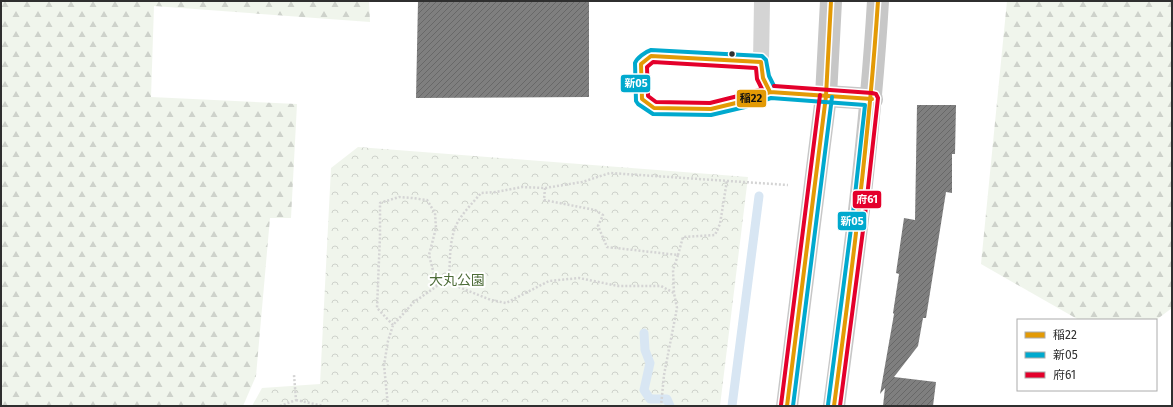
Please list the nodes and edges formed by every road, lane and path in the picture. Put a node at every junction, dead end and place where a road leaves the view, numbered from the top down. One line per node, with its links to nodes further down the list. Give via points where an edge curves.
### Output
1 (762, 1): 4 (lane)
2 (831, 1): 6 (main road)
3 (878, 1): 7 (main road)
4 (760, 62): 5 (lane, via 763,78); 5 (lane, via 651,56 642,64 642,99 654,108 711,109)
5 (770, 92): 6 (lane)
6 (826, 96): 7 (main road); 22 (main road)
7 (872, 99): 23 (main road)
8 (727, 180): 9 (path); 10 (path, via 610,173 582,182); 11 (path, via 720,224 715,235 683,237)
9 (789, 185)
10 (545, 188): 11 (path, via 544,200 595,210 603,215 598,226 607,247); 12 (path, via 522,187 480,193 454,229 450,247)
11 (678, 255): 14 (path, via 673,270)
12 (449, 283): 13 (path); 14 (path, via 491,300 506,303 549,281 579,278 618,286 661,286)
13 (437, 286): 15 (path, via 414,302); 15 (path, via 429,255 436,228 435,213 427,200 399,197 380,203 378,308)
14 (674, 293): 21 (path, via 677,308)
15 (393, 325): 20 (path, via 384,365)
16 (294, 375): 17 (path)
17 (296, 400): 18 (path); 19 (path)
18 (280, 406)
19 (324, 406)
20 (388, 406)
21 (660, 406)
22 (787, 406)
23 (834, 406)

